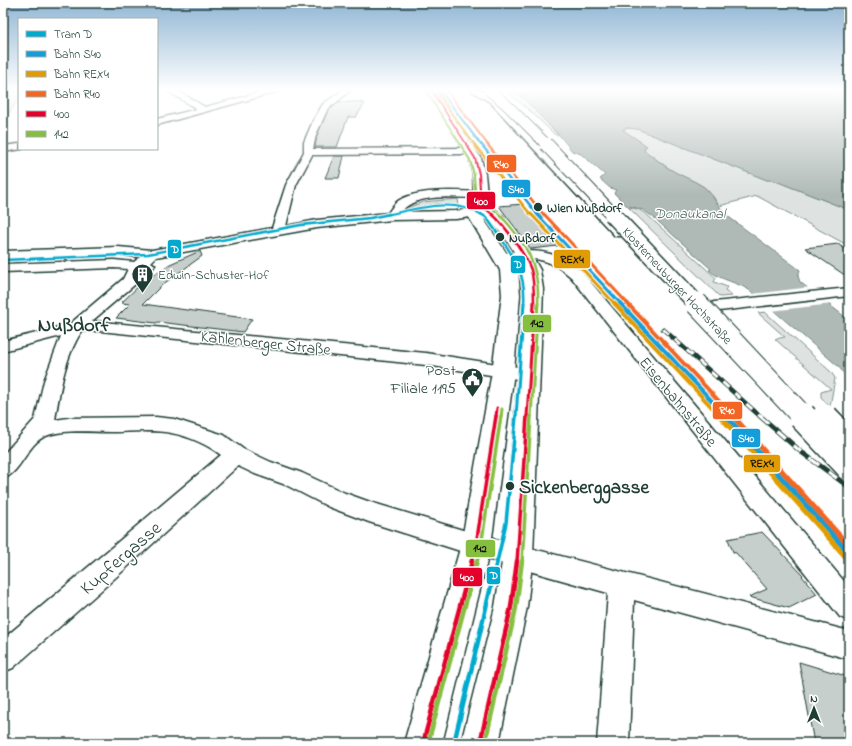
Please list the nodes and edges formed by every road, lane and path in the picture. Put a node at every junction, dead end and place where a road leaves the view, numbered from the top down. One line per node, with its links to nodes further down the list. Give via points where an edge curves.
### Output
1 (316, 125): 9 (street, via 311,135)
2 (454, 125): 8 (main road)
3 (517, 125): 21 (street, via 652,267 692,303)
4 (528, 125): 29 (main road, Klosterneuburger Hochstraße, bridge)
5 (537, 125): 27 (main road, Klosterneuburger Hochstraße, bridge)
6 (18, 147): 7 (street)
7 (3, 150)
8 (471, 150): 9 (street); 10 (main road, via 479,174)
9 (309, 152): 12 (street, via 291,185)
10 (481, 206): 11 (street, via 418,217); 11 (street, via 445,195 413,199 403,203); 13 (main road, via 498,219); 15 (main road, via 477,221)
11 (392, 216): 12 (street)
12 (278, 230): 16 (street)
13 (523, 254): 15 (street, Eisenbahnstraße); 25 (main road, via 531,270 534,289); 34 (street, Eisenbahnstraße, via 554,258 576,274)
14 (3, 255): 16 (street, via 118,251)
15 (501, 257): 24 (main road, via 509,270 511,295)
16 (154, 259): 17 (street); 19 (street)
17 (137, 266): 18 (street, via 114,264); 19 (street)
18 (3, 268)
19 (129, 281): 22 (street)
20 (849, 292): 21 (street, via 714,307)
21 (709, 313): 27 (street, via 710,320 722,341 773,396 812,424)
22 (77, 326): 23 (street, Kahlenberger Straße); 24 (street, Kahlenberger Straße, via 100,326 325,348 426,359); 26 (street, via 68,339 55,374 45,420)
23 (3, 346)
24 (503, 372): 25 (street, Kahlenberger Straße); 31 (main road)
25 (530, 375): 32 (main road)
26 (39, 430): 28 (street, via 68,425 174,426 217,441); 30 (street, via 28,439)
27 (849, 444)
28 (236, 455): 31 (street, via 337,500); 36 (street, Kupfergasse)
29 (849, 466)
30 (3, 470)
31 (476, 545): 32 (street); 37 (main road)
32 (518, 556): 33 (street); 38 (main road, via 511,607)
33 (622, 585): 35 (street); 39 (street)
34 (849, 608)
35 (849, 645)
36 (3, 658)
37 (423, 743)
38 (480, 743)
39 (613, 743)

